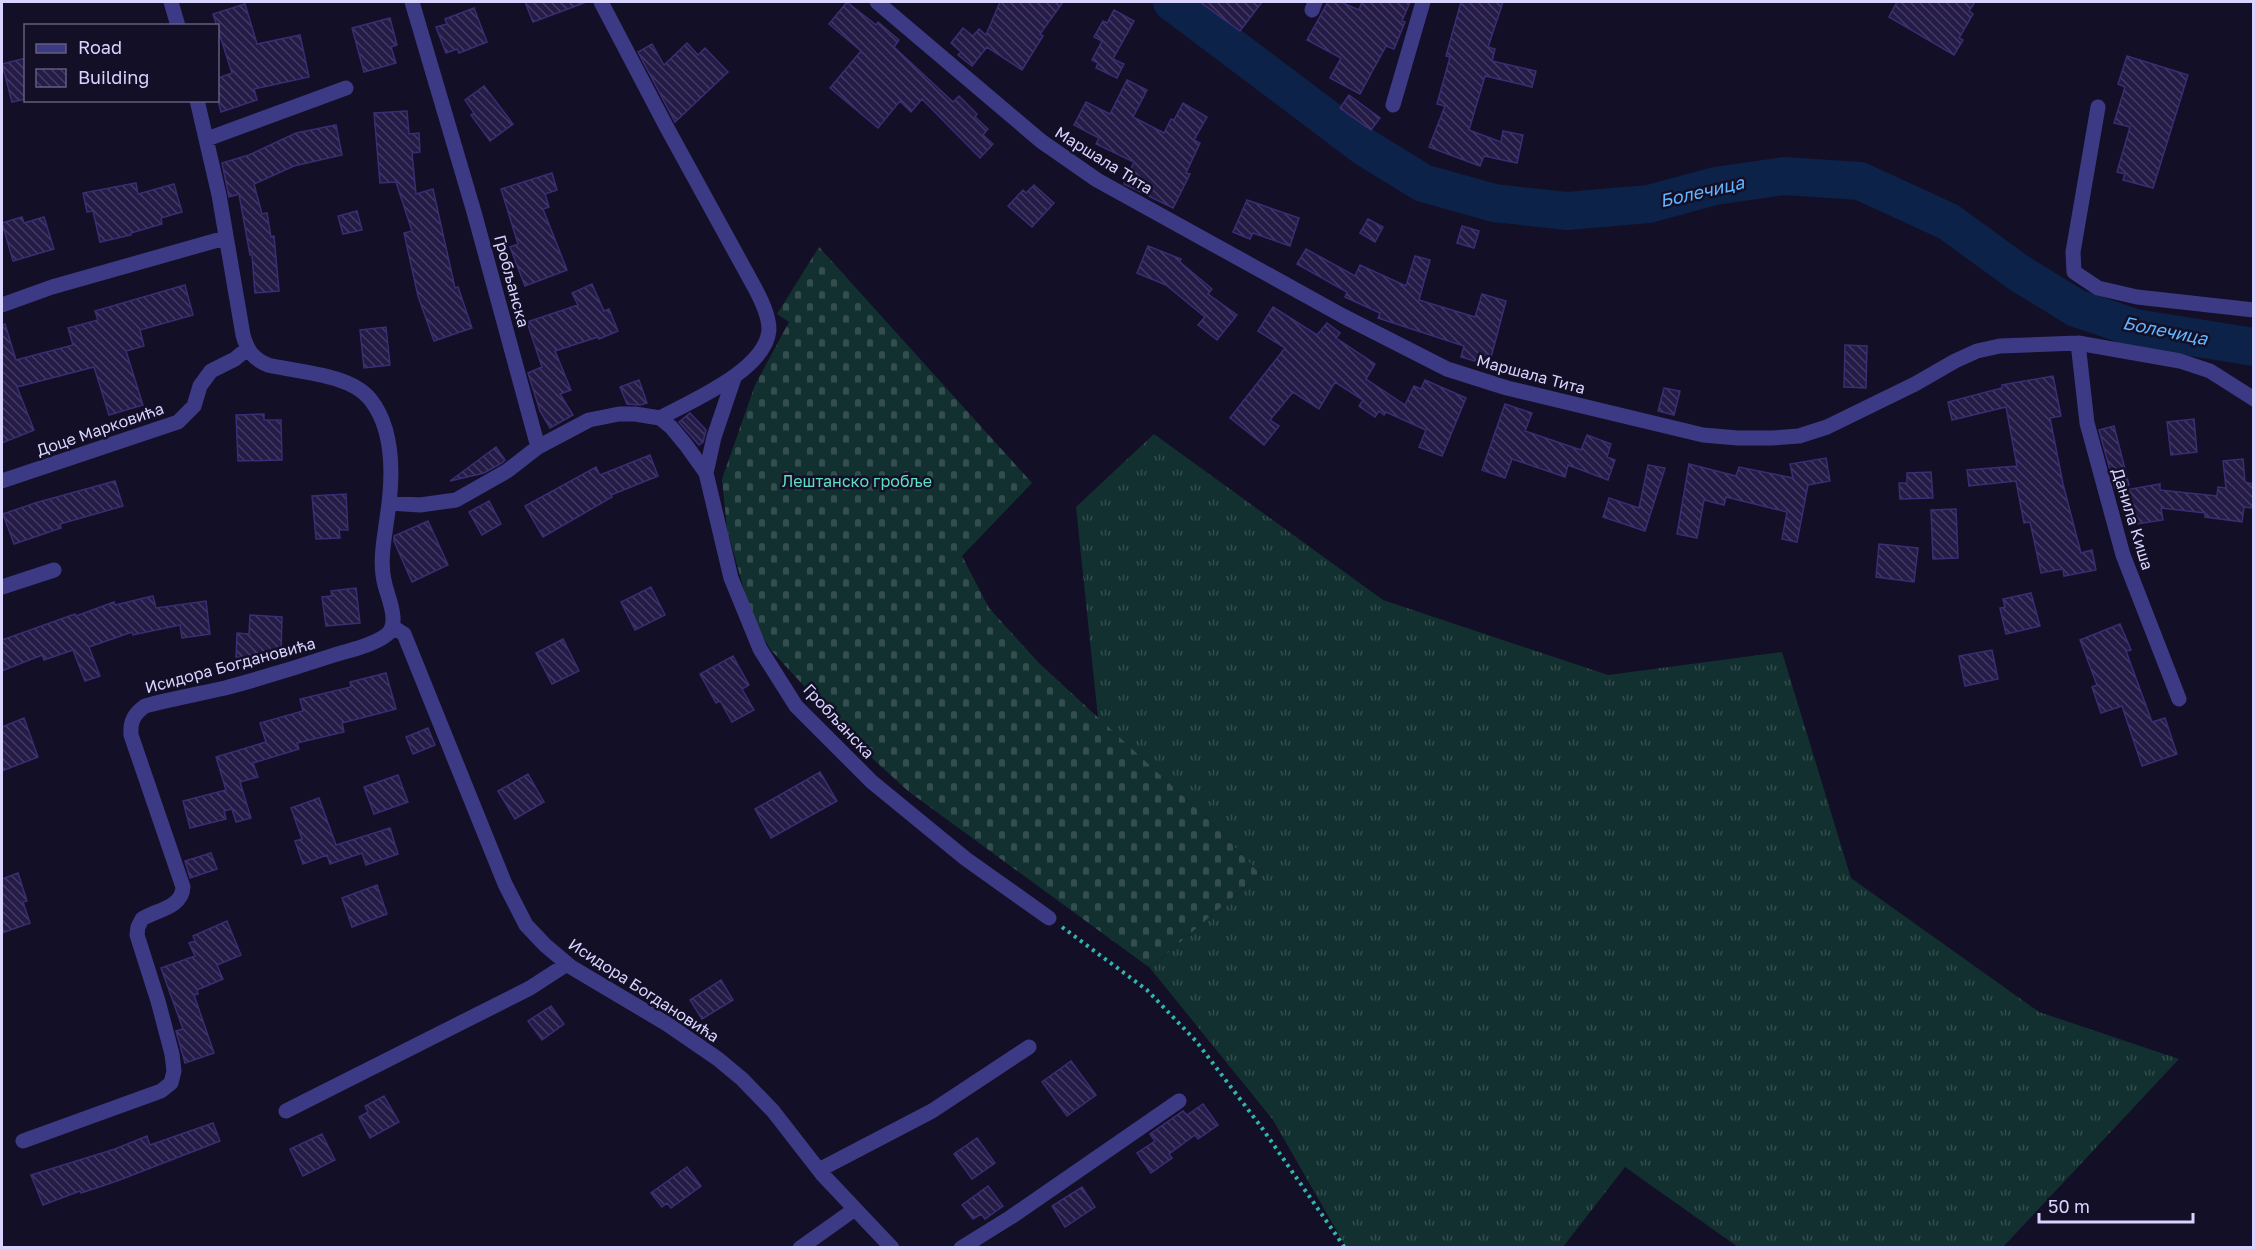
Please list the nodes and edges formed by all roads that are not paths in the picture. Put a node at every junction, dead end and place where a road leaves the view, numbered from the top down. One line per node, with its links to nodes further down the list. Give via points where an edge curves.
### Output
1 (171, 2): 6 (street)
2 (412, 2): 20 (street, Гробљанска)
3 (601, 2): 17 (street, via 766,311 769,330 761,350)
4 (877, 2): 15 (street, Маршала Тита, via 1041,141 1096,180 1447,369 1507,388 1703,435 1799,436 1827,427 1977,351 2000,346)
5 (1423, 2): 9 (street)
6 (177, 24)
7 (346, 87): 11 (street)
8 (198, 102): 11 (street)
9 (1393, 105)
10 (2098, 107): 14 (street, via 2073,252 2074,272 2098,288 2137,297)
11 (207, 139): 12 (street)
12 (225, 238): 13 (street); 16 (street)
13 (2, 305)
14 (2253, 310)
15 (2078, 343): 18 (street, Маршала Тита, via 2180,361 2210,371); 27 (street, Данила Киша, via 2087,423 2123,555)
16 (247, 349): 22 (street, Доце Марковића, via 211,371 200,386 194,406 178,422); 23 (street, Исидора Богдановића, via 259,361 344,382 369,397 387,440)
17 (734, 378): 19 (street); 21 (street)
18 (2253, 399)
19 (660, 418): 20 (street, via 619,414 589,420); 21 (street, Гробљанска, via 672,427)
20 (538, 447): 23 (street, via 507,471 456,500)
21 (706, 473): 28 (street, Гробљанска, via 731,578 760,649 796,705 872,782 966,859)
22 (2, 482)
23 (389, 504): 26 (street, Исидора Богдановића, via 382,560)
24 (54, 570): 25 (street)
25 (2, 587)
26 (393, 627): 29 (street, Исидора Богдановића, via 404,634 505,884 526,925); 33 (street, Исидора Богдановића, via 386,636 371,643 282,673 145,706 136,712 131,735 183,887 178,900 141,919 137,931 164,1022 174,1071 171,1083 160,1091)
27 (2179, 699)
28 (1049, 918)
29 (567, 963): 32 (street, via 530,988); 34 (street, Исидора Богдановића, via 718,1059 773,1111)
30 (1029, 1047): 34 (street, via 932,1111)
31 (1179, 1101): 38 (street)
32 (286, 1111)
33 (23, 1142)
34 (819, 1170): 35 (street, Исидора Богдановића)
35 (855, 1209): 36 (street); 37 (street, Исидора Богдановића)
36 (800, 1248)
37 (892, 1248)
38 (961, 1248)

